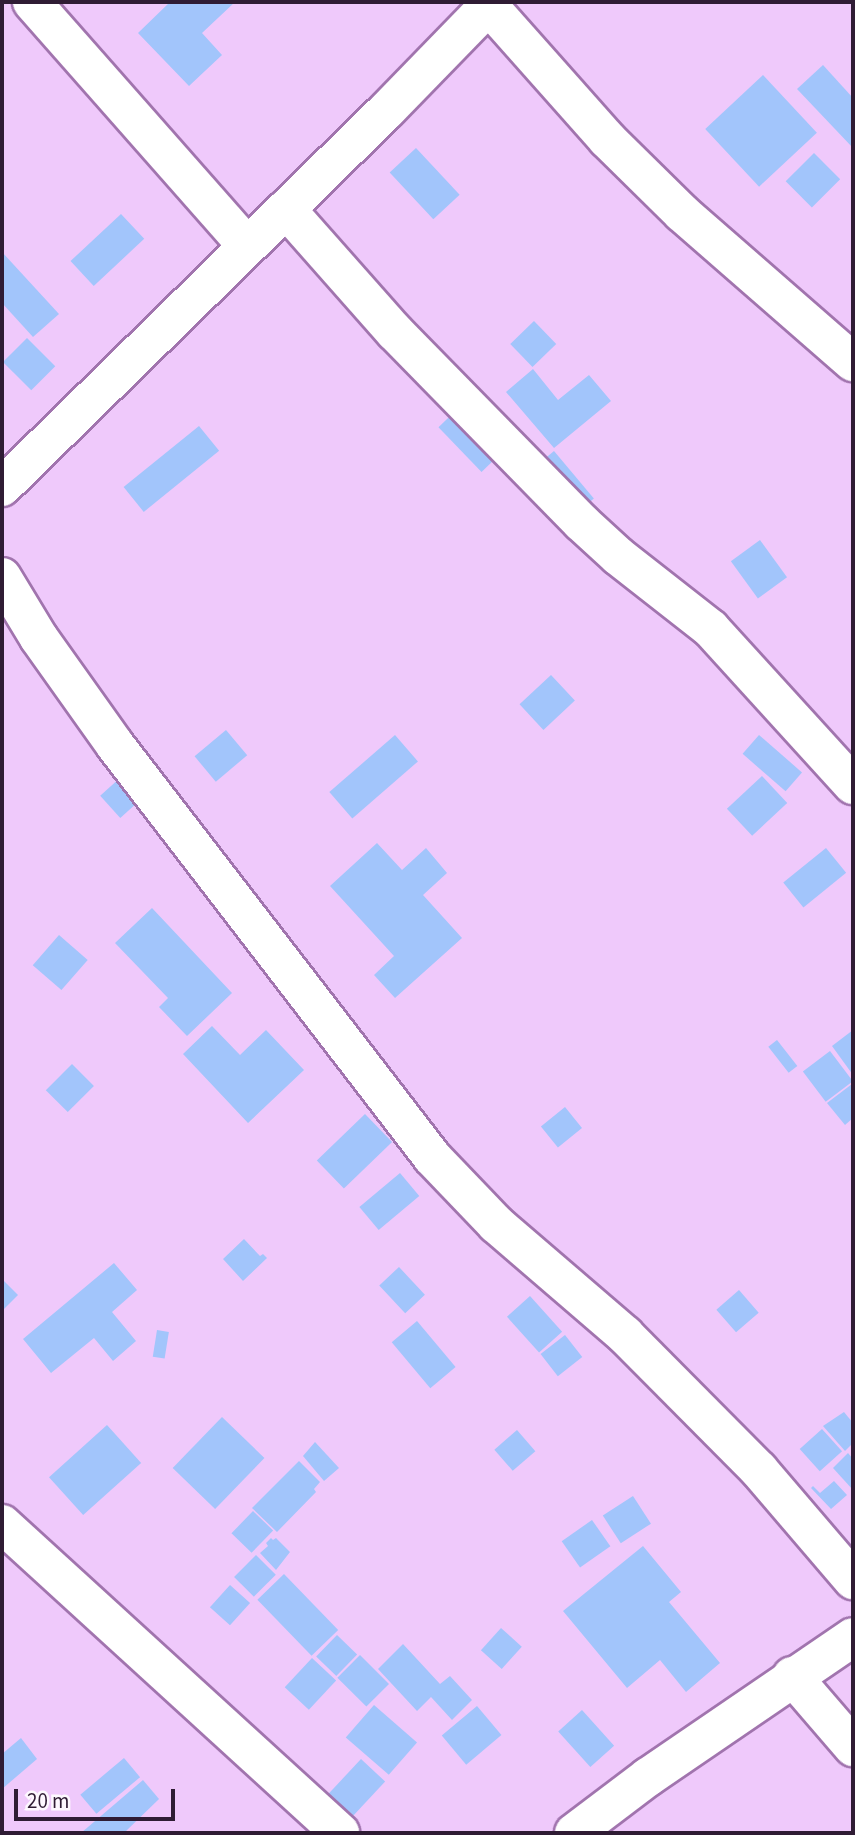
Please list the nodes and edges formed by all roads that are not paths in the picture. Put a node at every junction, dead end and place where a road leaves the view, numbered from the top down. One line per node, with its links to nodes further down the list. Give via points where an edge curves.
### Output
1 (32, 2): 4 (street)
2 (490, 4): 3 (street); 5 (street, via 607,139 682,213)
3 (286, 209): 4 (street); 8 (street, via 395,332 581,522 711,629)
4 (247, 246): 6 (street)
5 (853, 362)
6 (2, 486)
7 (2, 577): 10 (street, via 115,745 432,1157 496,1224 635,1344 759,1470)
8 (853, 785)
9 (2, 1524): 14 (street)
10 (853, 1580)
11 (853, 1637): 12 (street)
12 (792, 1676): 13 (street); 15 (street)
13 (853, 1747)
14 (340, 1833)
15 (574, 1833)

